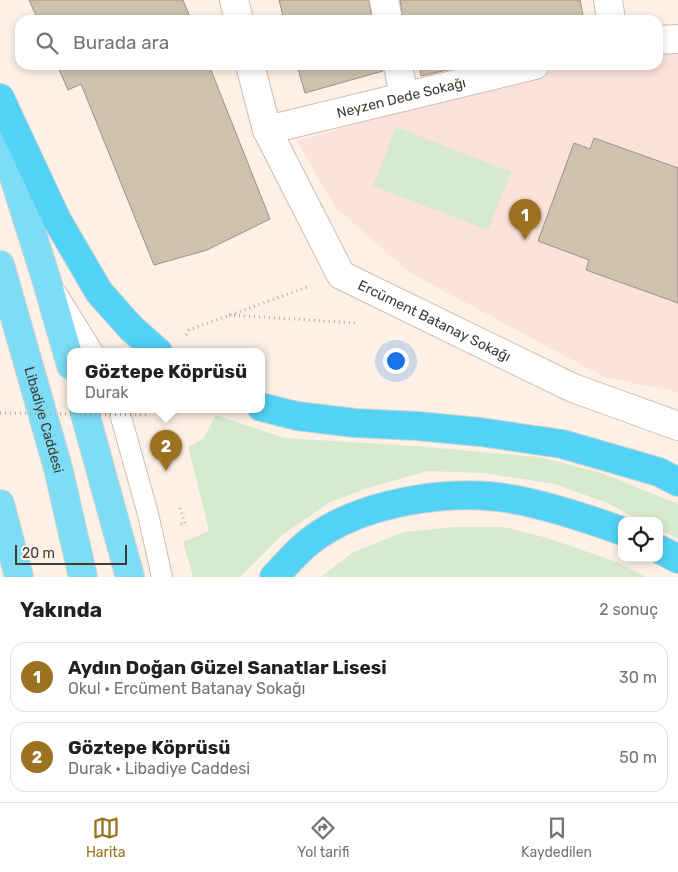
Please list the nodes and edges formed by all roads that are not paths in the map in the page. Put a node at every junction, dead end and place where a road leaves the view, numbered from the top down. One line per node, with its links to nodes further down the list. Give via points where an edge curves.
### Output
1 (234, 0): 4 (street)
2 (384, 0): 5 (street)
3 (608, 0): 6 (street)
4 (238, 15)
5 (387, 15)
6 (610, 15)
7 (678, 38): 8 (street)
8 (663, 40)
9 (251, 70): 14 (street, Ercüment Batanay Sokağı)
10 (399, 70): 12 (street)
11 (515, 70): 12 (street, Neyzen Dede Sokağı)
12 (404, 97): 14 (street, Neyzen Dede Sokağı)
13 (0, 98): 19 (highway, via 56,220 99,292)
14 (266, 130): 24 (street, Ercüment Batanay Sokağı, via 341,275 573,388)
15 (0, 133): 17 (main road)
16 (0, 265): 31 (main road, Libadiye Caddesi, via 58,468)
17 (45, 275): 18 (lane); 20 (main road)
18 (91, 348)
19 (154, 348)
20 (67, 351)
21 (265, 408): 25 (highway, via 297,416 480,432 562,444 659,472)
22 (85, 413): 32 (main road)
23 (120, 413): 33 (lane)
24 (678, 426)
25 (678, 482)
26 (0, 504): 30 (main road)
27 (618, 530): 34 (highway, via 582,516 511,499 460,495 393,503 348,518 309,542)
28 (663, 551): 29 (highway)
29 (678, 559)
30 (18, 577)
31 (83, 577)
32 (130, 577)
33 (162, 577)
34 (274, 577)

